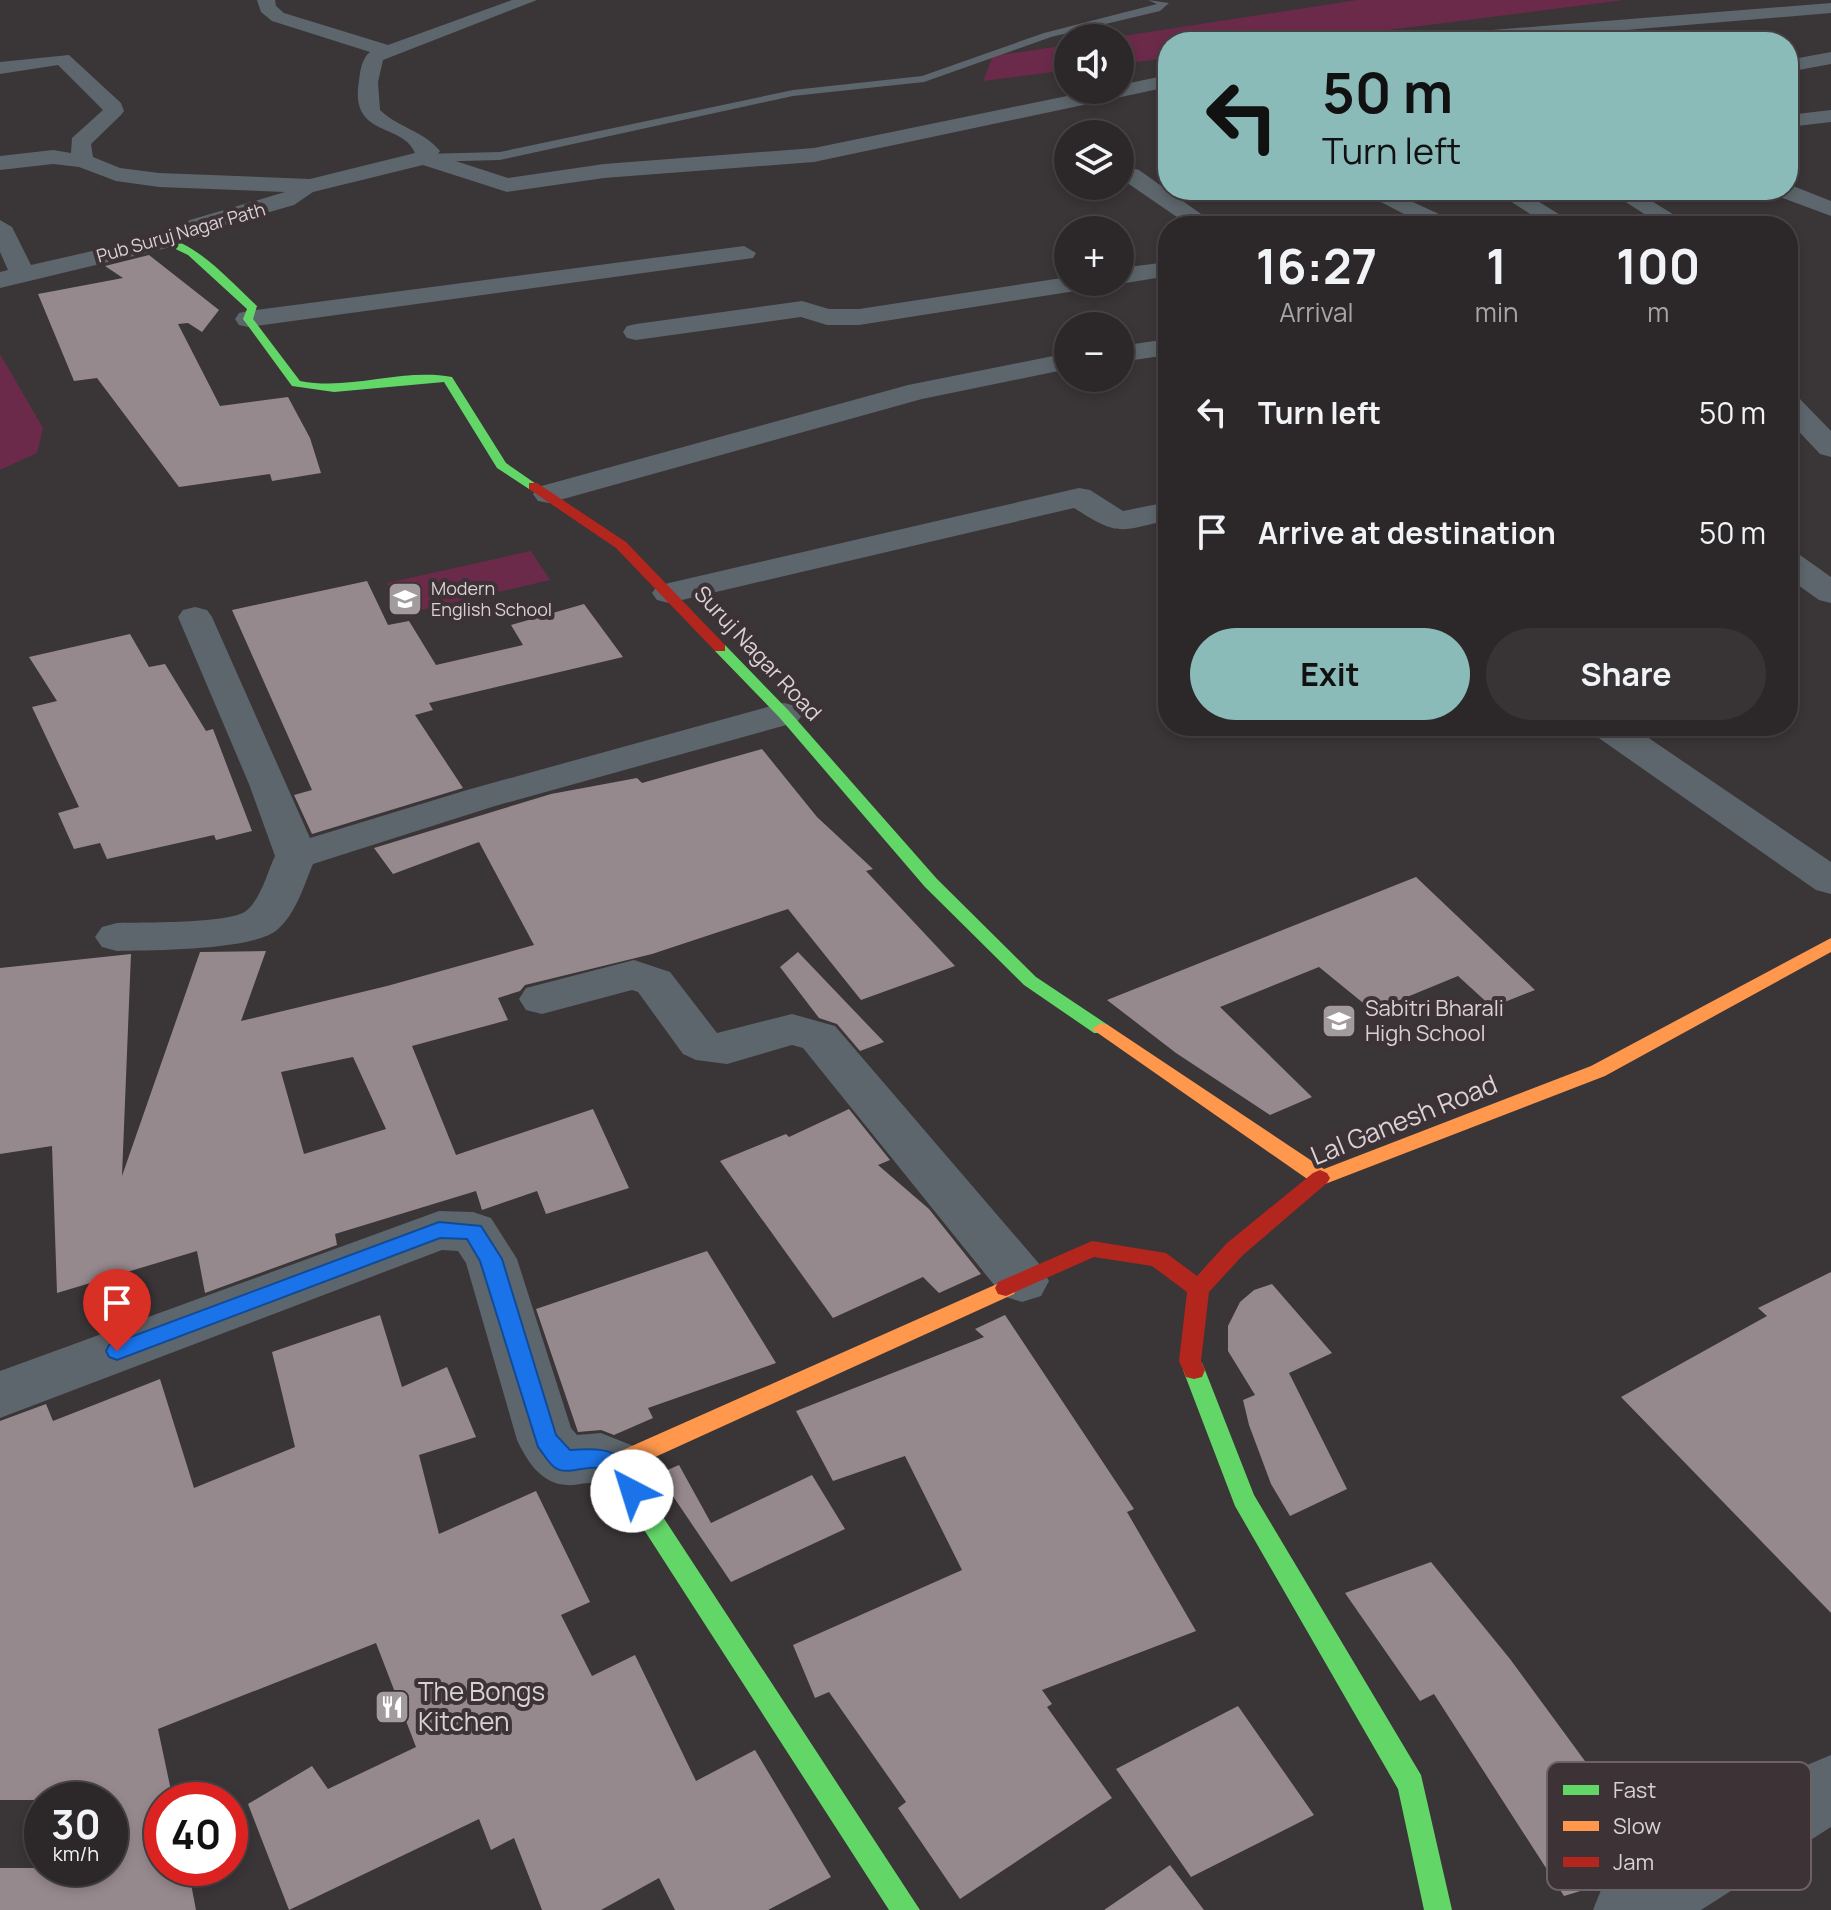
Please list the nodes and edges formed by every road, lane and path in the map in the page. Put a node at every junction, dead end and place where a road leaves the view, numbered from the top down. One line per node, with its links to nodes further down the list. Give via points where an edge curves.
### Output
1 (266, 0): 6 (street, via 278,17)
2 (528, 0): 6 (street)
3 (1153, 0): 15 (lane, via 1164,3 1048,35 924,79 793,93 500,156)
4 (1831, 8): 5 (street)
5 (1538, 32)
6 (386, 51): 15 (street, via 374,57 364,91 373,117 424,146 429,151)
7 (1831, 58): 8 (street)
8 (1798, 64)
9 (0, 68): 16 (street, via 62,59 111,103 114,111 80,143)
10 (1158, 83): 11 (street)
11 (1144, 86): 12 (street); 15 (street, via 814,155 604,171 507,185)
12 (1158, 92)
13 (1831, 116): 14 (street)
14 (1798, 120)
15 (423, 158): 19 (street)
16 (83, 161): 17 (street, via 53,157); 19 (street, via 116,174 159,180)
17 (0, 163)
18 (1134, 177): 20 (street)
19 (310, 186): 32 (street, Pub Suruj Nagar Path, via 271,208 198,225)
20 (1158, 193)
21 (1798, 196): 26 (street)
22 (1168, 200): 27 (street)
23 (1390, 200): 28 (street)
24 (1521, 200): 29 (street)
25 (1635, 200): 30 (street)
26 (1831, 209)
27 (1191, 216)
28 (1425, 216)
29 (1549, 216)
30 (1663, 216)
31 (0, 227): 36 (street)
32 (166, 241): 36 (street, Pub Suruj Nagar Path); 38 (street, Suruj Nagar Road, via 192,253 230,284 253,308)
33 (744, 253): 38 (street)
34 (1158, 270): 35 (street)
35 (1134, 274)
36 (12, 277)
37 (1054, 286): 39 (street, via 859,317 827,317 802,309)
38 (248, 319): 45 (street, Suruj Nagar Road, via 296,384 307,389 428,376 448,379 501,465)
39 (636, 332)
40 (1158, 348): 41 (street)
41 (1134, 352)
42 (1054, 364): 45 (street, via 918,391)
43 (1798, 413): 44 (street)
44 (1831, 448)
45 (549, 494): 48 (street, Suruj Nagar Road, via 621,545)
46 (1158, 513): 48 (street, via 1118,522 1079,497)
47 (1798, 569): 49 (street)
48 (669, 593): 51 (street, Suruj Nagar Road)
49 (1831, 593)
50 (195, 617): 53 (street)
51 (784, 714): 53 (street, via 481,798); 58 (street, Suruj Nagar Road, via 931,883 1030,981)
52 (1621, 736): 54 (street)
53 (296, 856): 55 (street, via 268,914 257,924)
54 (1831, 881)
55 (117, 937)
56 (1831, 944): 58 (street, Lal Ganesh Road, via 1598,1071)
57 (542, 999): 59 (street, via 645,976 699,1043 712,1049 792,1029 819,1037)
58 (1321, 1177): 60 (street, Lal Ganesh Road, via 1235,1249)
59 (1022, 1281): 60 (street, via 1092,1249 1158,1259); 62 (street)
60 (1198, 1289): 67 (street, via 1190,1361 1244,1499 1411,1785)
61 (0, 1395): 62 (street, via 439,1230 473,1232 491,1259 546,1440 564,1461 601,1458)
62 (615, 1464): 66 (street)
63 (1831, 1788): 64 (street)
64 (1811, 1801)
65 (1669, 1890): 68 (street)
66 (906, 1910)
67 (1438, 1910)
68 (1628, 1910)

